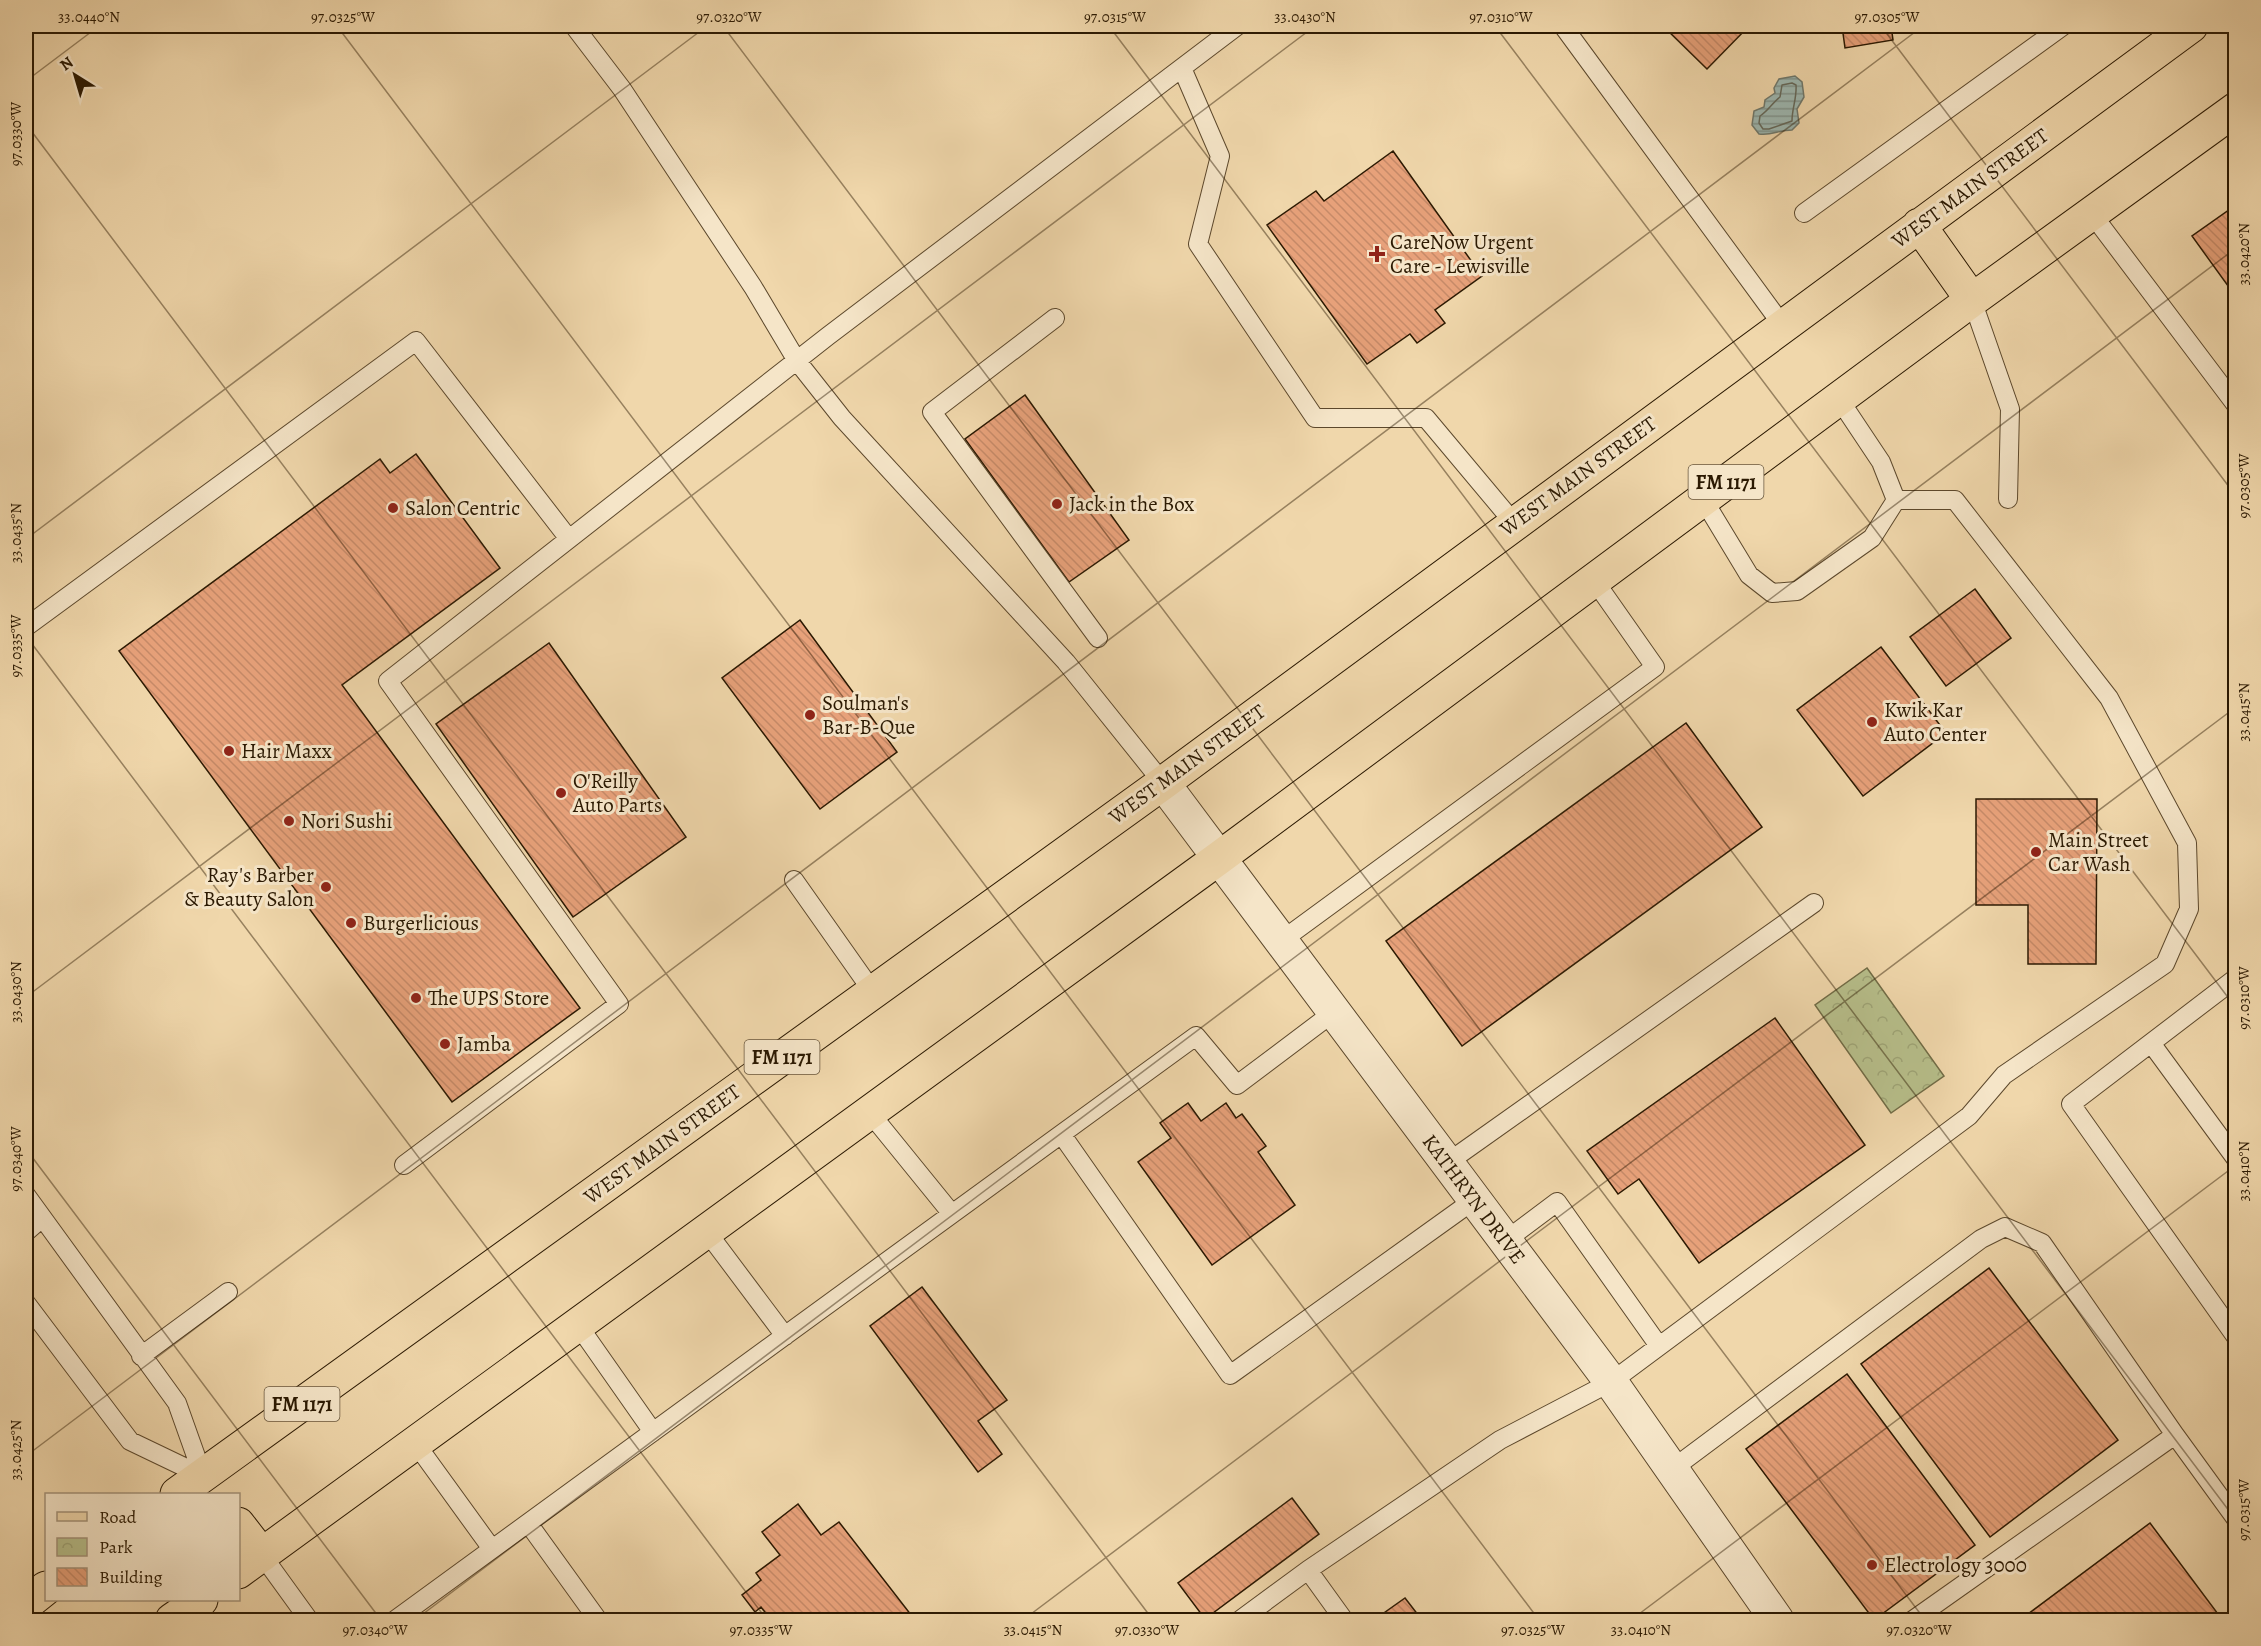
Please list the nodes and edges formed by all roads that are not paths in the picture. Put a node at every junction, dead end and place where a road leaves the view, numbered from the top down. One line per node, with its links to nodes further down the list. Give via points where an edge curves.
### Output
1 (574, 26): 14 (lane, via 622,89 753,287)
2 (1238, 26): 6 (lane)
3 (1563, 26): 13 (lane)
4 (2063, 26): 8 (lane)
5 (2191, 26): 10 (main road, WEST MAIN STREET / FM 1171)
6 (1182, 68): 14 (lane); 20 (lane, via 1220,156 1198,244 1315,418 1426,418)
7 (2235, 109): 9 (main road, FM 1171)
8 (1804, 213)
9 (2092, 214): 11 (main road, FM 1171); 16 (lane)
10 (1919, 225): 11 (main road); 13 (main road, WEST MAIN STREET / FM 1171)
11 (1972, 300): 15 (main road, FM 1171); 18 (lane, via 2010,409)
12 (1055, 318): 24 (lane, via 932,412)
13 (1783, 326): 20 (main road, WEST MAIN STREET / FM 1171)
14 (797, 361): 21 (lane); 25 (lane, via 842,418 1066,662)
15 (1839, 399): 17 (main road, FM 1171); 19 (lane, via 1881,462)
16 (2235, 405)
17 (1703, 499): 19 (lane, via 1749,575 1772,593 1797,591 1872,538); 22 (main road, FM 1171)
18 (2008, 499)
19 (1896, 500): 51 (lane, via 1955,500 2109,698 2187,843 2189,909 2165,963 2004,1075 1969,1116)
20 (1514, 523): 25 (main road, WEST MAIN STREET / FM 1171)
21 (569, 539): 23 (lane, via 416,341); 38 (lane, via 388,681 619,1004)
22 (1594, 580): 26 (main road, FM 1171); 29 (lane, via 1655,667)
23 (26, 627)
24 (1098, 638)
25 (1162, 783): 26 (street, KATHRYN DRIVE); 31 (main road, WEST MAIN STREET / FM 1171)
26 (1219, 858): 29 (street, KATHRYN DRIVE); 34 (main road, FM 1171)
27 (794, 880): 31 (lane)
28 (1814, 903): 37 (lane)
29 (1281, 941): 32 (street, KATHRYN DRIVE)
30 (2235, 978): 33 (lane)
31 (873, 992): 58 (main road, WEST MAIN STREET / FM 1171)
32 (1334, 1012): 35 (lane, via 1237,1085 1196,1036); 37 (street, KATHRYN DRIVE)
33 (2151, 1043): 36 (lane); 50 (lane, via 2071,1104)
34 (870, 1113): 41 (lane); 44 (main road, FM 1171)
35 (1062, 1135): 40 (lane, via 1230,1376); 41 (lane)
36 (2235, 1159)
37 (1447, 1163): 40 (street, KATHRYN DRIVE)
38 (404, 1165)
39 (26, 1195): 42 (lane)
40 (1474, 1200): 45 (street, KATHRYN DRIVE)
41 (952, 1214): 49 (lane)
42 (42, 1218): 43 (lane); 52 (lane)
43 (26, 1232)
44 (707, 1232): 48 (main road, FM 1171); 49 (lane)
45 (1505, 1241): 51 (lane, via 1557,1202); 53 (street, KATHRYN DRIVE)
46 (228, 1292): 52 (lane)
47 (26, 1303): 58 (lane, via 130,1441)
48 (578, 1325): 54 (lane); 56 (main road, FM 1171)
49 (785, 1336): 54 (lane)
50 (2235, 1337)
51 (1659, 1346): 53 (lane)
52 (141, 1356): 58 (lane, via 177,1403)
53 (1611, 1382): 57 (street, KATHRYN DRIVE); 64 (lane, via 1500,1440)
54 (653, 1432): 60 (lane)
55 (2175, 1434): 57 (lane, via 2042,1243 2005,1227 1981,1239); 59 (lane); 75 (lane)
56 (416, 1444): 62 (lane); 63 (main road, FM 1171)
57 (1671, 1470): 74 (street, KATHRYN DRIVE)
58 (199, 1488)
59 (2235, 1519)
60 (528, 1523): 62 (lane); 71 (lane)
61 (240, 1531): 63 (main road)
62 (492, 1549): 70 (lane)
63 (250, 1564): 69 (lane)
64 (1308, 1570): 72 (lane); 73 (lane)
65 (45, 1589): 67 (main road)
66 (198, 1601): 68 (main road)
67 (26, 1604)
68 (172, 1620)
69 (309, 1620)
70 (395, 1620)
71 (598, 1620)
72 (1240, 1620)
73 (1344, 1620)
74 (1777, 1620)
75 (1915, 1620)

